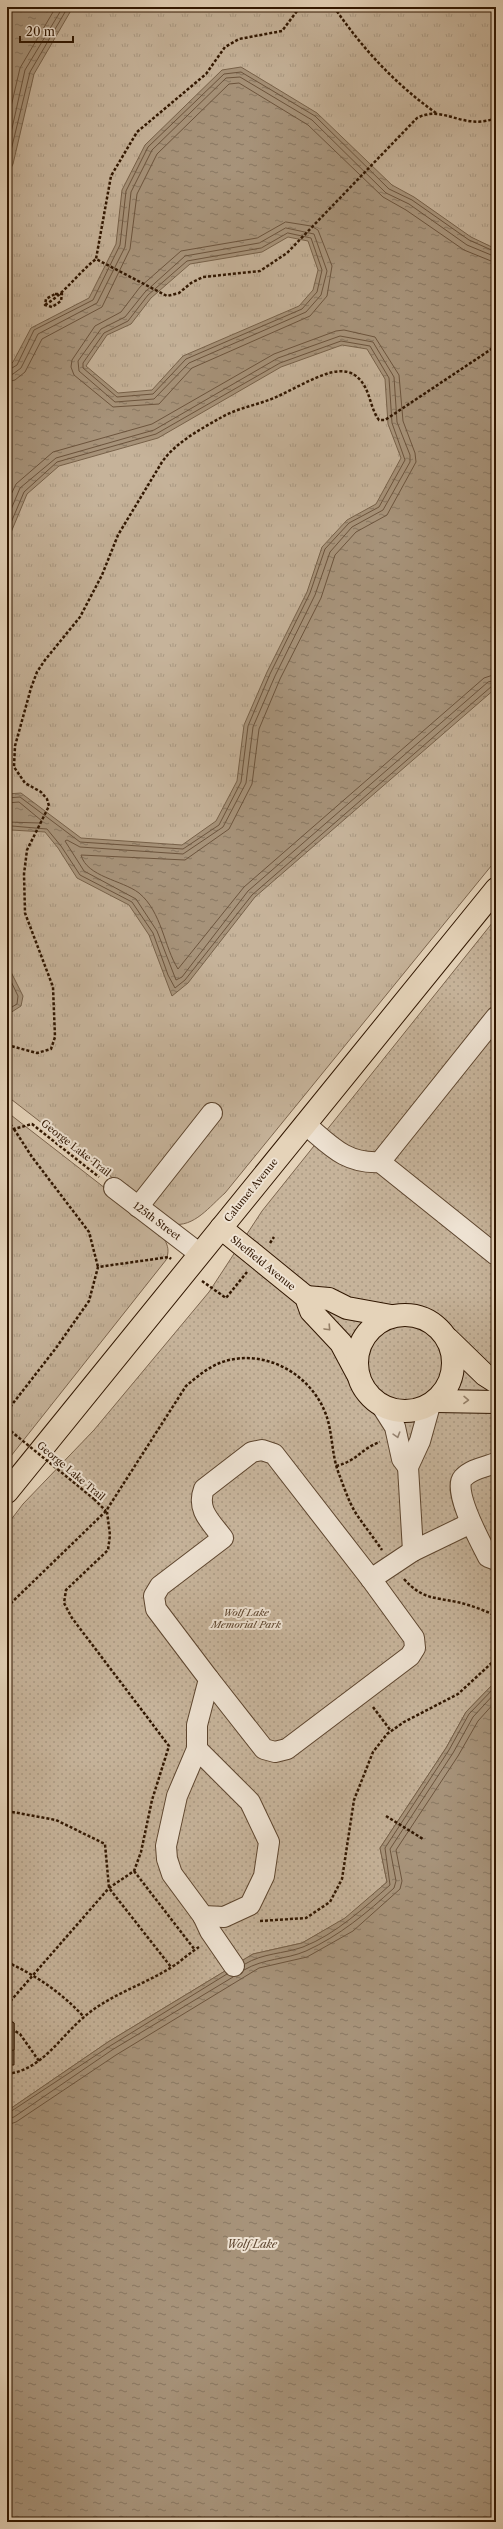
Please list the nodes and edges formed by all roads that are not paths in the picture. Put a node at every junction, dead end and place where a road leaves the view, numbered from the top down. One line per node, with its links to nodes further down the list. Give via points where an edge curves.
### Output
1 (496, 889): 4 (main road, Calumet Avenue)
2 (496, 1017): 5 (lane)
3 (212, 1113): 7 (lane)
4 (305, 1124): 5 (lane, via 348,1158 363,1163); 8 (main road, Calumet Avenue)
5 (380, 1162): 10 (lane)
6 (114, 1188): 7 (lane, 125th Street)
7 (138, 1207): 9 (lane, 125th Street)
8 (221, 1228): 9 (main road, Calumet Avenue); 11 (main road, Sheffield Avenue)
9 (200, 1254): 21 (main road, Calumet Avenue)
10 (496, 1255)
11 (306, 1297): 12 (main road, via 329,1299 347,1308); 14 (main road, Sheffield Avenue, one-way to 14, via 311,1311 341,1343)
12 (391, 1316): 13 (main road, via 407,1314 423,1317 437,1325); 14 (main road, via 378,1322 364,1338 357,1359)
13 (447, 1338): 15 (main road, via 485,1375); 17 (main road, via 454,1364 452,1378 445,1391)
14 (358, 1374): 18 (main road, via 366,1391)
15 (496, 1382)
16 (496, 1402): 17 (main road, one-way to 16)
17 (433, 1403): 18 (main road, via 409,1412); 20 (lane)
18 (381, 1405): 20 (lane, one-way to 20, via 398,1436 402,1459)
19 (496, 1463): 22 (lane, via 469,1472 462,1479 459,1487)
20 (408, 1467): 23 (lane)
21 (7, 1492)
22 (471, 1523): 23 (lane); 24 (lane, via 488,1557)
23 (413, 1551): 25 (lane)
24 (496, 1560)
25 (371, 1579): 26 (lane, via 414,1638 415,1648 410,1656 287,1749 275,1752 264,1749); 26 (lane, via 274,1454 262,1450 252,1452 204,1489 200,1499 202,1510 223,1538 160,1586 154,1596 156,1609)
26 (209, 1679): 27 (lane, via 197,1725)
27 (197, 1749): 28 (lane, via 177,1796 166,1846 172,1874); 28 (lane, via 250,1802 269,1842 264,1876 250,1905 224,1917)
28 (203, 1916): 29 (lane)
29 (234, 1966)

